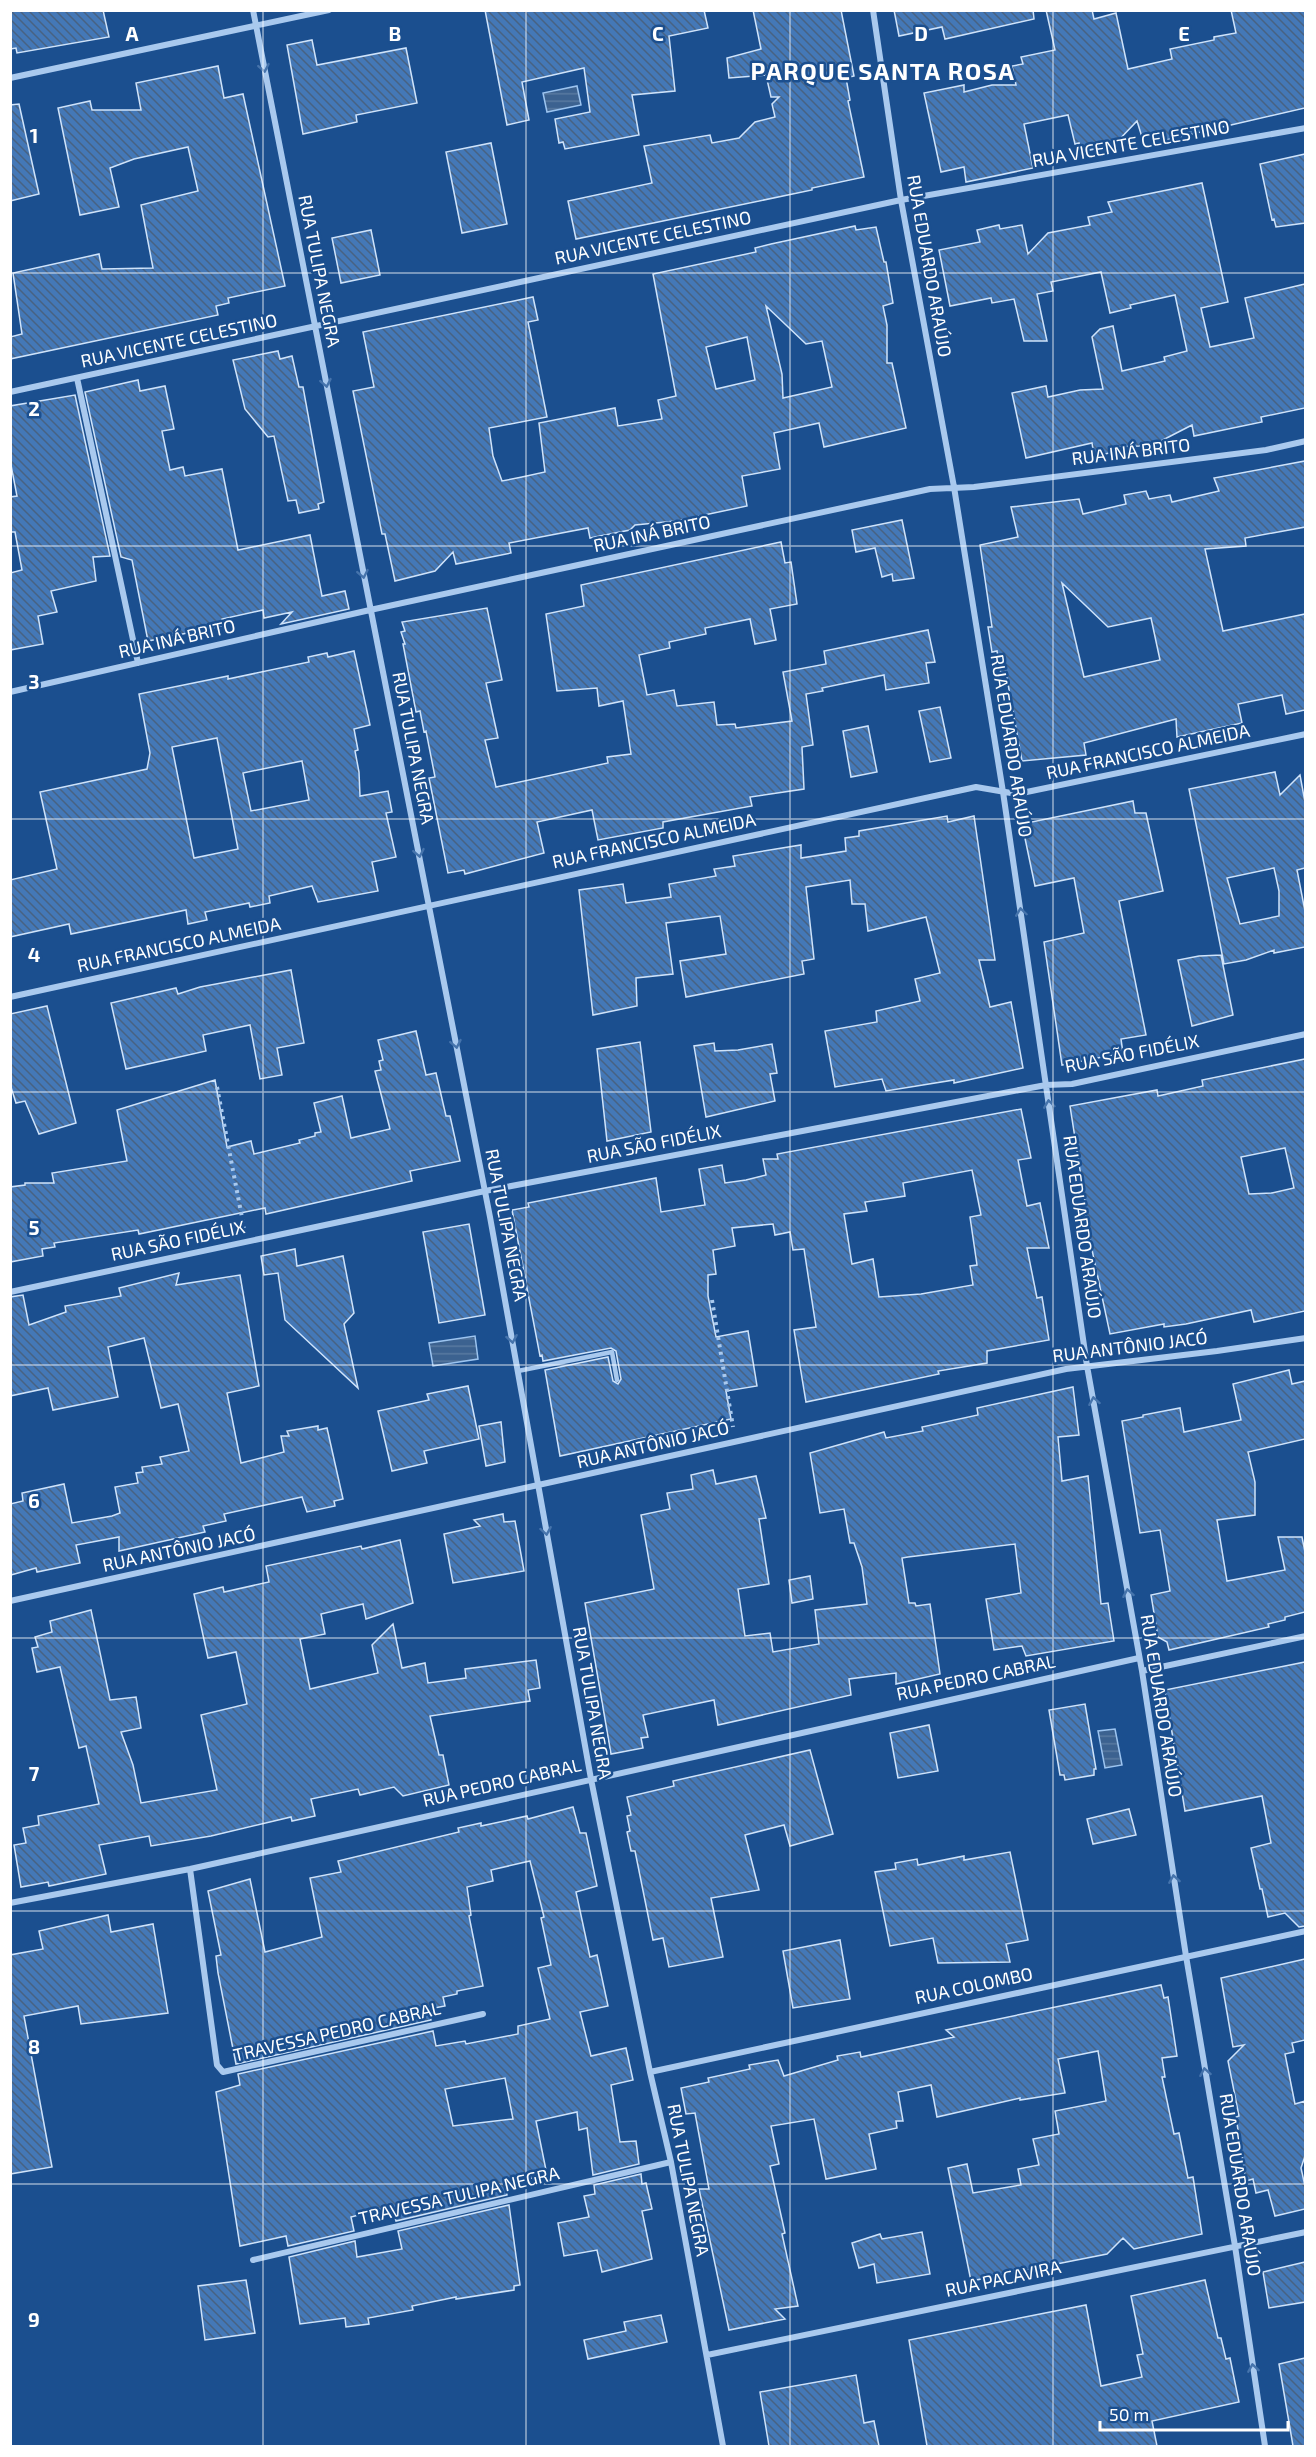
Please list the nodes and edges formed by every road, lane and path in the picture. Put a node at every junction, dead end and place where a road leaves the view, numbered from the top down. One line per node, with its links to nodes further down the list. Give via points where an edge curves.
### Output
1 (253, 10): 4 (street, RUA TULIPA NEGRA)
2 (329, 10): 4 (street)
3 (873, 10): 7 (street, RUA EDUARDO ARAÚJO)
4 (255, 26): 5 (street); 8 (street, RUA TULIPA NEGRA, one-way to 8)
5 (10, 78)
6 (1305, 128): 7 (street, RUA VICENTE CELESTINO)
7 (901, 200): 8 (street, RUA VICENTE CELESTINO); 12 (street, RUA EDUARDO ARAÚJO)
8 (315, 327): 9 (street, RUA VICENTE CELESTINO); 13 (street, RUA TULIPA NEGRA, one-way to 13)
9 (77, 378): 10 (street, RUA VICENTE CELESTINO); 14 (street)
10 (10, 392)
11 (1305, 441): 12 (street, RUA INÁ BRITO, via 1266,450)
12 (954, 487): 13 (street, RUA INÁ BRITO); 17 (street, RUA EDUARDO ARAÚJO)
13 (370, 610): 14 (street, RUA INÁ BRITO); 18 (street, RUA TULIPA NEGRA, one-way to 18)
14 (138, 663): 15 (street, RUA INÁ BRITO)
15 (10, 692)
16 (1305, 734): 17 (street, RUA FRANCISCO ALMEIDA, via 1017,794)
17 (1003, 792): 18 (street, RUA FRANCISCO ALMEIDA, via 976,787); 21 (street, RUA EDUARDO ARAÚJO, one-way to 17)
18 (429, 906): 19 (street, RUA FRANCISCO ALMEIDA); 23 (street, RUA TULIPA NEGRA, one-way to 23)
19 (10, 997)
20 (1305, 1034): 21 (street, RUA SÃO FIDÉLIX, via 1072,1084)
21 (1046, 1085): 23 (street, RUA SÃO FIDÉLIX); 28 (street, RUA EDUARDO ARAÚJO, one-way to 21)
22 (218, 1087): 24 (path)
23 (485, 1191): 25 (street, RUA SÃO FIDÉLIX); 29 (street, RUA TULIPA NEGRA, one-way to 29)
24 (240, 1211)
25 (10, 1292)
26 (712, 1300): 31 (path)
27 (1305, 1338): 28 (street, RUA ANTÔNIO JACÓ)
28 (1087, 1366): 32 (street, RUA ANTÔNIO JACÓ); 35 (street, RUA EDUARDO ARAÚJO, one-way to 28)
29 (518, 1371): 30 (lane, via 612,1352); 32 (street, RUA TULIPA NEGRA)
30 (617, 1380)
31 (732, 1417)
32 (538, 1486): 33 (street, RUA ANTÔNIO JACÓ); 37 (street, RUA TULIPA NEGRA, one-way to 37)
33 (10, 1601)
34 (1305, 1636): 36 (street)
35 (1139, 1658): 36 (street, RUA EDUARDO ARAÚJO); 37 (street, RUA PEDRO CABRAL)
36 (1142, 1671): 41 (street, RUA EDUARDO ARAÚJO, one-way to 36)
37 (591, 1779): 38 (street, RUA PEDRO CABRAL); 43 (street, RUA TULIPA NEGRA)
38 (190, 1869): 39 (street, RUA PEDRO CABRAL); 42 (street, TRAVESSA PEDRO CABRAL, via 217,2065 223,2072)
39 (10, 1903)
40 (1305, 1931): 41 (street, RUA COLOMBO)
41 (1186, 1956): 43 (street, RUA COLOMBO); 46 (street, RUA EDUARDO ARAÚJO, one-way to 41)
42 (483, 2014)
43 (650, 2072): 44 (street, RUA TULIPA NEGRA)
44 (671, 2162): 47 (street, TRAVESSA TULIPA NEGRA); 48 (street, RUA TULIPA NEGRA)
45 (1305, 2232): 46 (street, RUA PACAVIRA)
46 (1235, 2247): 48 (street, RUA PACAVIRA); 50 (street, RUA EDUARDO ARAÚJO, one-way to 46)
47 (253, 2260)
48 (707, 2355): 49 (street, RUA TULIPA NEGRA)
49 (723, 2446)
50 (1265, 2446)

